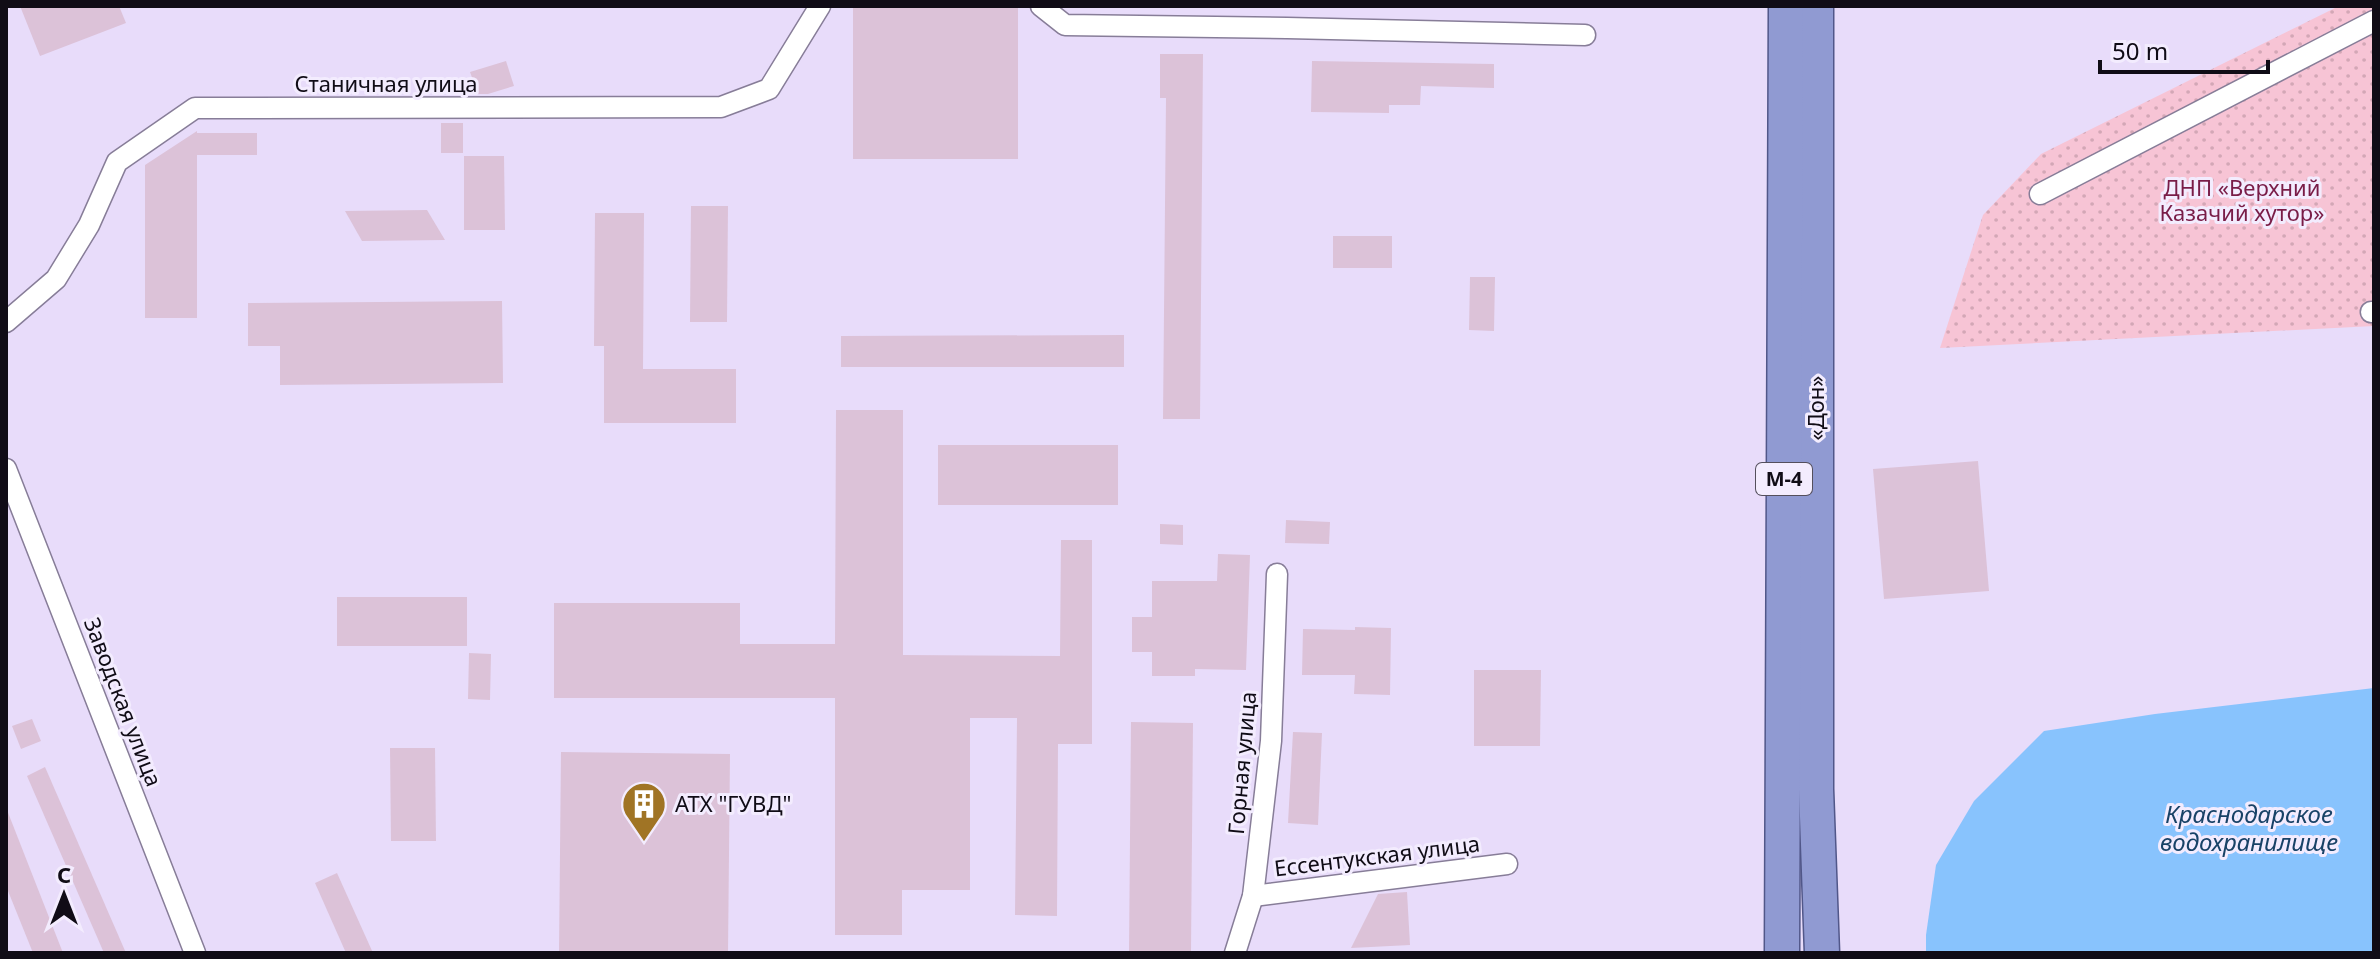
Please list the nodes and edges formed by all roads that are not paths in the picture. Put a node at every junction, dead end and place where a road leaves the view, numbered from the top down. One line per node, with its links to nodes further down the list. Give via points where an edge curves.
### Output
1 (820, 6): 8 (street, Станичная улица, via 769,89 721,107 195,108 117,162 89,225 56,279)
2 (1041, 6): 6 (street, via 1065,25)
3 (1786, 6): 15 (highway, «Дон» / М-4)
4 (1816, 6): 16 (highway, «Дон» / М-4, via 1816,789)
5 (2374, 21): 7 (street)
6 (1585, 35)
7 (2040, 194)
8 (6, 322)
9 (6, 469): 13 (street, Заводская улица)
10 (1277, 574): 12 (street, Горная улица, via 1271,741)
11 (1507, 864): 12 (street, Ессентукская улица)
12 (1253, 896): 14 (street, Горная улица)
13 (195, 953)
14 (1235, 953)
15 (1782, 953)
16 (1822, 953)

